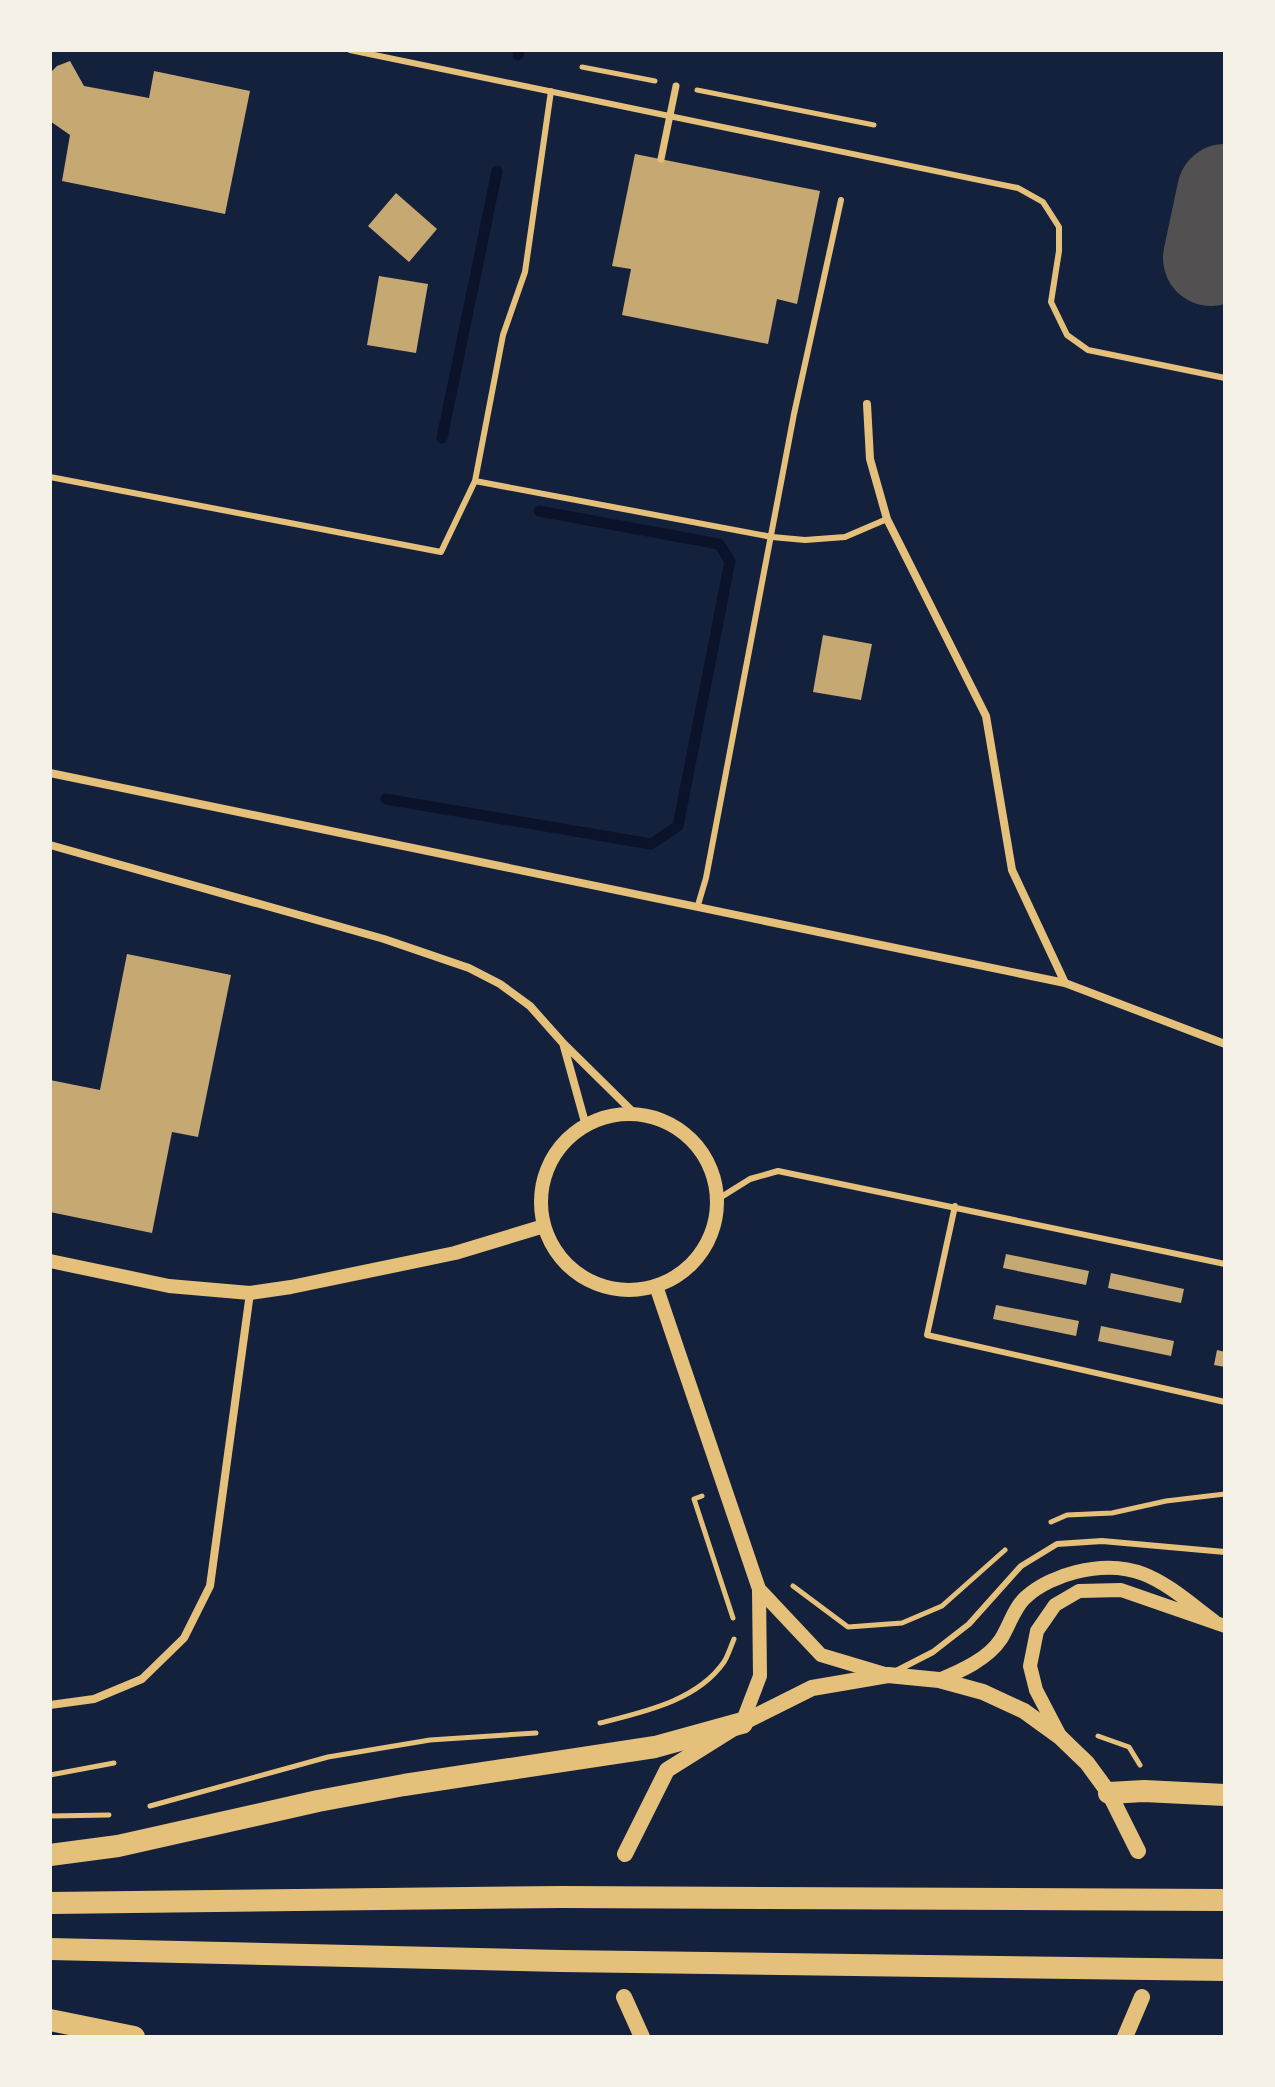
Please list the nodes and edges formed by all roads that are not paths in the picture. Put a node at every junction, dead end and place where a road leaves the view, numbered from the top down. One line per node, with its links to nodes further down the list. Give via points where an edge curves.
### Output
1 (350, 50): 3 (lane)
2 (676, 86): 4 (street)
3 (551, 91): 4 (lane); 10 (lane, via 525,272 503,335)
4 (672, 116): 5 (street); 7 (lane, via 1018,188 1043,202 1059,227 1051,302 1067,335 1088,350)
5 (661, 159)
6 (841, 200): 12 (lane)
7 (1225, 378)
8 (867, 404): 11 (street, via 870,459)
9 (50, 477): 10 (lane, via 441,552)
10 (475, 481): 12 (lane)
11 (887, 519): 12 (lane, via 845,537); 16 (street, via 986,716 1012,870)
12 (772, 537): 15 (lane)
13 (50, 773): 15 (street)
14 (50, 845): 17 (street, via 469,968 530,1006)
15 (698, 905): 16 (street)
16 (1065, 983): 18 (street)
17 (562, 1042): 19 (street); 20 (street)
18 (1225, 1044)
19 (636, 1115): 20 (street, via 610,1116); 21 (street, via 663,1121 702,1151)
20 (586, 1126): 23 (street, via 563,1144 547,1169 541,1197)
21 (718, 1199): 22 (lane, via 750,1179 778,1171); 26 (street, via 712,1233 699,1256)
22 (955, 1206): 25 (lane); 28 (lane, via 927,1335)
23 (544, 1226): 26 (street, via 556,1252 587,1279 628,1291); 27 (street, via 455,1253)
24 (50, 1261): 27 (street, via 169,1286)
25 (1225, 1264)
26 (656, 1286): 30 (street)
27 (250, 1293): 34 (street, via 210,1586 184,1638 142,1679 94,1699)
28 (1225, 1402)
29 (1225, 1552): 32 (lane, via 1102,1541 1057,1544 1021,1566 969,1624 933,1652)
30 (759, 1589): 32 (street, via 821,1655); 35 (street, via 760,1676)
31 (1220, 1624): 33 (street, via 1134,1568 1101,1565 1061,1575 1025,1597 999,1643); 36 (street, via 1121,1590 1079,1591 1055,1605 1037,1631 1030,1666)
32 (888, 1675): 33 (main road); 35 (main road, via 812,1688)
33 (939, 1680): 36 (main road, via 1024,1711)
34 (50, 1705)
35 (742, 1723): 40 (main road, via 667,1770); 41 (highway, via 655,1747 404,1785 118,1846)
36 (1060, 1737): 37 (main road)
37 (1109, 1793): 38 (highway); 39 (main road)
38 (1225, 1795)
39 (1138, 1851)
40 (625, 1854)
41 (50, 1855)
42 (1225, 1900): 43 (highway, via 561,1897)
43 (50, 1903)
44 (50, 1949): 45 (highway)
45 (1225, 1970)
46 (624, 1997): 50 (main road)
47 (1142, 1997): 51 (main road)
48 (50, 2020): 49 (highway)
49 (134, 2037)
50 (642, 2037)
51 (1125, 2037)

